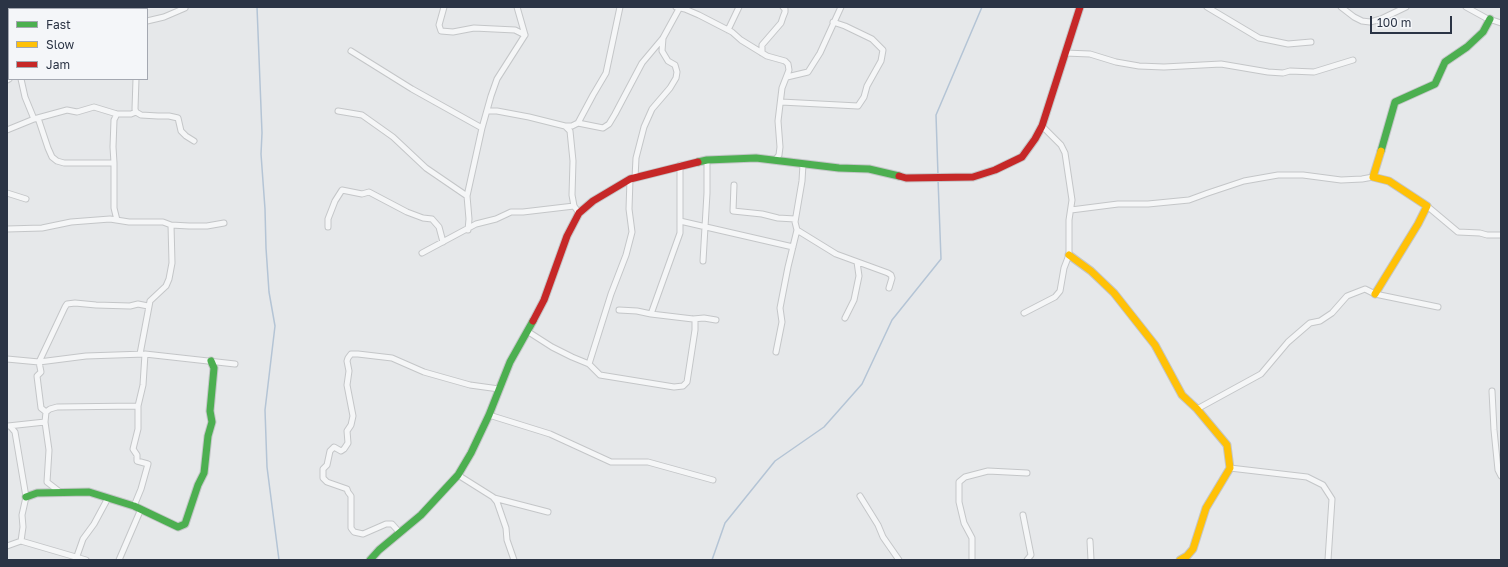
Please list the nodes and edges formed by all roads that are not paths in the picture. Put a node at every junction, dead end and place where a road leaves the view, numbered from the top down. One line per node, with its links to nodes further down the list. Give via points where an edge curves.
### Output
1 (444, 7): 19 (street, via 439,25 441,31 453,32 474,28 515,30)
2 (517, 7): 19 (street)
3 (620, 7): 35 (street, via 606,73)
4 (679, 7): 18 (street); 20 (street)
5 (739, 7): 18 (street)
6 (840, 7): 16 (street)
7 (1080, 7): 24 (street)
8 (1207, 7): 21 (street, via 1259,38 1288,44)
9 (1341, 7): 10 (street, via 1354,17 1370,22)
10 (1406, 7)
11 (1466, 7): 14 (street)
12 (185, 8): 15 (street)
13 (785, 8): 23 (street, via 786,12 780,23 762,45)
14 (1490, 19): 17 (street); 46 (street, via 1483,32 1445,62 1436,84 1395,102)
15 (148, 22)
16 (833, 22): 26 (street, via 820,53 808,72); 29 (street, via 872,39 883,50 881,61 864,97 858,106)
17 (1501, 23)
18 (728, 30): 23 (street)
19 (525, 34): 31 (street, via 497,79)
20 (663, 38): 35 (street, via 642,63 609,124 603,128); 47 (street, via 662,51 668,61 675,65 676,78 652,109 644,127)
21 (1311, 42)
22 (351, 51): 38 (street)
23 (762, 53): 26 (street, via 785,61 789,70)
24 (1065, 53): 25 (street, via 1090,54 1139,66 1189,67 1221,64 1283,73 1314,72); 37 (street)
25 (1353, 60)
26 (787, 77): 29 (street, via 782,88)
27 (21, 80): 34 (street, via 25,97)
28 (136, 80): 32 (street)
29 (781, 102): 42 (street, via 778,121 780,147)
30 (338, 111): 50 (street, via 362,115 393,137 426,168)
31 (488, 111): 36 (street); 38 (street)
32 (136, 112): 33 (street); 40 (street, via 141,115 178,118 181,131)
33 (117, 114): 34 (street, via 94,107 77,112 68,110); 43 (street, via 114,120)
34 (36, 119): 39 (street); 43 (street, via 52,157 57,161)
35 (578, 123): 36 (street)
36 (565, 126): 52 (street, via 570,131)
37 (1042, 126): 44 (street, via 1022,157 973,177 906,178 869,169); 54 (street, via 1061,145 1065,153 1072,200)
38 (482, 128): 50 (street)
39 (7, 130)
40 (194, 141)
41 (707, 160): 42 (street); 45 (street); 61 (street)
42 (775, 160): 44 (street)
43 (114, 163): 57 (street, via 114,208)
44 (803, 164): 56 (street)
45 (680, 166): 47 (street); 58 (street)
46 (1373, 177): 53 (street, via 1389,181); 54 (street, via 1340,180 1303,175 1278,175 1244,181 1189,200 1118,204)
47 (633, 178): 55 (street, via 593,201); 90 (street, via 629,209 632,232)
48 (734, 185): 56 (street, via 733,211)
49 (7, 193): 51 (street)
50 (467, 196): 64 (street)
51 (26, 199)
52 (574, 206): 55 (street); 64 (street, via 511,212 476,224)
53 (1427, 206): 66 (street, via 1458,232); 74 (street)
54 (1071, 210): 70 (street)
55 (579, 213): 83 (street, via 544,300)
56 (795, 219): 65 (street)
57 (117, 220): 60 (street, via 163,222); 63 (street)
58 (680, 221): 61 (street); 79 (street, via 680,233)
59 (224, 223): 60 (street, via 207,226)
60 (172, 225): 75 (street, via 170,279)
61 (705, 226): 68 (street); 71 (street)
62 (328, 227): 67 (street, via 328,219 335,200 342,190 362,194 369,192 407,212 432,219 439,227)
63 (7, 229)
64 (468, 230): 67 (street)
65 (797, 230): 68 (street); 72 (street, via 836,254)
66 (1501, 234)
67 (443, 242): 69 (street)
68 (793, 247): 84 (street, via 780,308 782,322)
69 (422, 253)
70 (1069, 255): 78 (street, via 1060,291); 94 (street, via 1114,293 1155,344 1182,394)
71 (703, 260)
72 (857, 262): 73 (street, via 891,275); 80 (street, via 859,276 854,300)
73 (889, 288)
74 (1375, 294): 76 (street); 94 (street, via 1365,289 1347,296 1332,313 1320,321 1310,323 1288,342 1261,374)
75 (148, 306): 85 (street); 88 (street, via 67,304)
76 (1438, 307)
77 (619, 310): 79 (street)
78 (1024, 313)
79 (651, 314): 81 (street)
80 (845, 318)
81 (693, 319): 82 (street); 90 (street, via 695,330 687,382 683,386 674,387 600,375)
82 (716, 320)
83 (527, 331): 90 (street, via 552,348); 91 (street, via 510,362)
84 (776, 352)
85 (142, 354): 87 (street); 88 (street, via 86,356); 93 (street, via 143,385)
86 (7, 359): 88 (street)
87 (211, 361): 89 (street); 109 (street, via 214,368 210,411 212,422 204,473 185,524 178,527)
88 (39, 362): 95 (street, via 41,372 37,376 42,408)
89 (235, 364)
90 (589, 364)
91 (499, 390): 96 (street); 112 (street, via 424,372 392,358 358,354 351,354 348,358 347,385 352,419 347,431 348,443 341,451 334,447 330,451 323,478 346,489 351,496 351,528 354,532 363,534 392,524)
92 (1492, 391): 102 (street, via 1498,470)
93 (138, 406): 95 (street, via 57,407); 109 (street, via 138,429 133,449 137,461 148,464)
94 (1197, 409): 99 (street, via 1227,445)
95 (46, 412): 97 (street)
96 (489, 415): 101 (street); 103 (street, via 550,434 611,462 648,462)
97 (45, 422): 98 (street); 104 (street, via 49,450 47,482)
98 (8, 426): 106 (street, via 15,432)
99 (1230, 468): 125 (street, via 1206,508 1193,549); 126 (street, via 1308,477 1323,485 1332,499)
100 (1027, 473): 122 (street, via 988,471 964,477 959,482 959,502 964,523 972,538)
101 (458, 476): 107 (street); 112 (street)
102 (1501, 476)
103 (713, 480)
104 (61, 493): 106 (street, via 37,493); 108 (street, via 89,492)
105 (860, 496): 121 (street)
106 (26, 497): 113 (street)
107 (493, 497): 110 (street); 120 (street, via 501,510)
108 (108, 498): 109 (street); 116 (street, via 83,538)
109 (137, 507): 118 (street)
110 (548, 512)
111 (1023, 515): 123 (street, via 1031,555)
112 (400, 533): 119 (street)
113 (21, 541): 115 (street); 116 (street)
114 (1090, 541): 124 (street)
115 (7, 546)
116 (77, 556): 117 (street)
117 (86, 560)
118 (120, 560)
119 (370, 560)
120 (514, 560)
121 (899, 560)
122 (972, 560)
123 (1027, 560)
124 (1091, 560)
125 (1180, 560)
126 (1328, 560)

